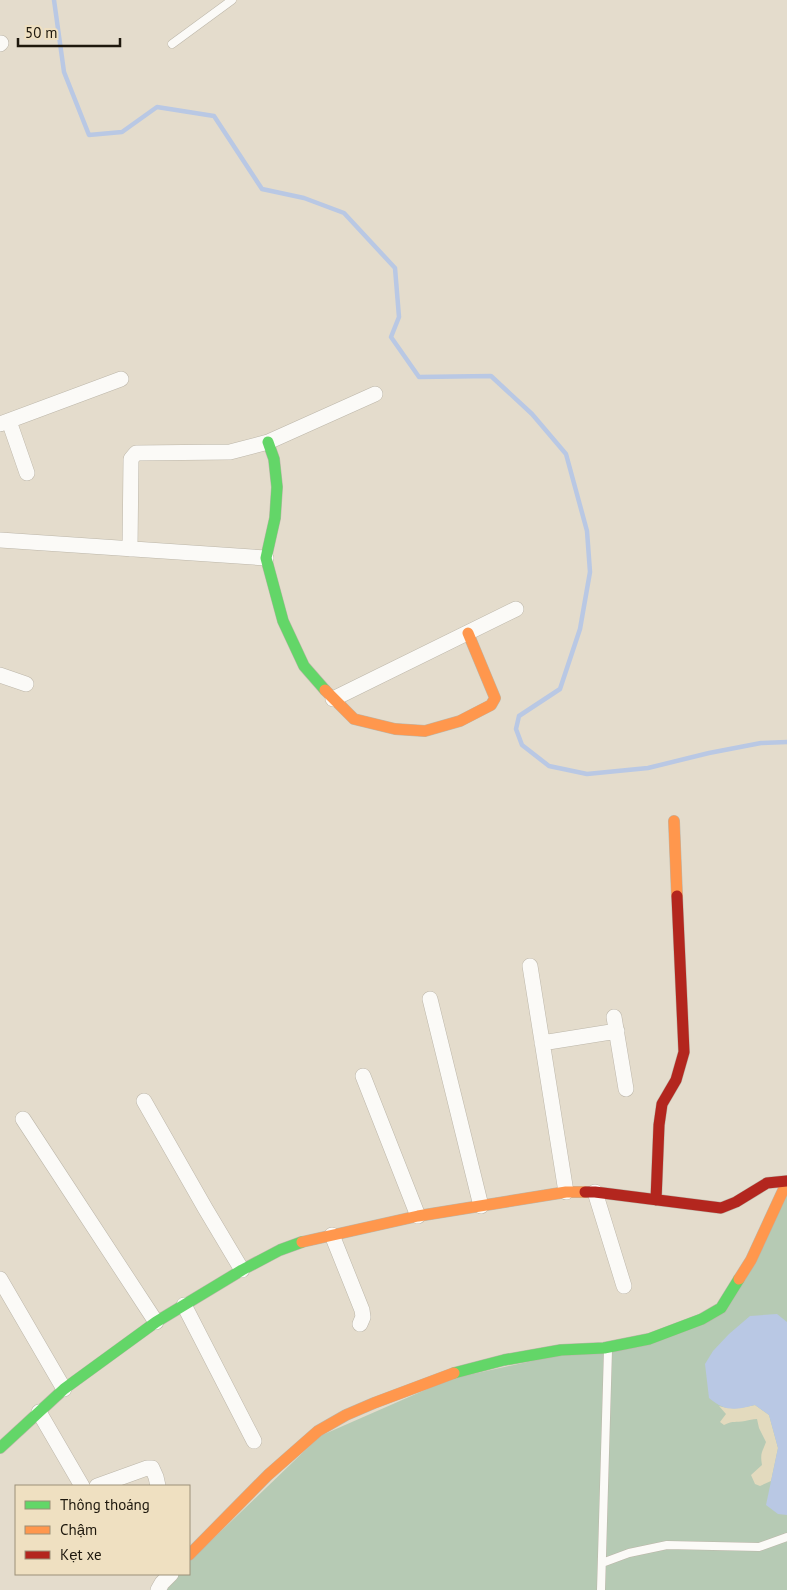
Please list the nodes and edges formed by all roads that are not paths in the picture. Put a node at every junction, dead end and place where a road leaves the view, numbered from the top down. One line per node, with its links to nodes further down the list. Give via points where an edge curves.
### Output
1 (232, 0): 2 (lane)
2 (172, 44)
3 (121, 379): 5 (street)
4 (375, 394): 6 (street)
5 (4, 423): 7 (street)
6 (268, 442): 9 (street, via 230,452 136,453 131,459); 10 (street, via 278,487)
7 (26, 473)
8 (0, 540): 9 (street)
9 (130, 549): 10 (street)
10 (266, 558): 15 (street, via 283,621 304,666)
11 (516, 609): 12 (street)
12 (468, 633): 15 (street); 15 (street, via 494,698 491,705 460,721 425,731 394,729 354,719)
13 (0, 676): 14 (street)
14 (26, 684)
15 (333, 699)
16 (674, 821): 27 (street, via 684,1052 676,1080 662,1104)
17 (530, 966): 19 (street)
18 (430, 1000): 28 (street)
19 (542, 1043): 21 (street, via 615,1024); 25 (street)
20 (363, 1076): 29 (street)
21 (626, 1089)
22 (144, 1101): 31 (street)
23 (23, 1119): 36 (street)
24 (787, 1182): 27 (street, via 767,1183 721,1208); 38 (street, via 750,1260 721,1308 658,1336)
25 (566, 1192): 26 (street); 28 (street)
26 (595, 1192): 27 (street); 33 (street)
27 (656, 1200)
28 (481, 1206): 29 (street)
29 (418, 1216): 30 (street)
30 (332, 1235): 31 (street, via 309,1239 280,1250); 37 (street, via 362,1310)
31 (242, 1270): 35 (street)
32 (0, 1280): 34 (street)
33 (624, 1286)
34 (5, 1297): 39 (street)
35 (184, 1305): 36 (street); 41 (street)
36 (156, 1322): 39 (street)
37 (360, 1324)
38 (608, 1347): 47 (street, via 561,1350 446,1375 346,1416 318,1432 288,1457); 48 (lane)
39 (64, 1389): 40 (street)
40 (39, 1412): 42 (street); 43 (street)
41 (254, 1441)
42 (0, 1448)
43 (81, 1485)
44 (100, 1485): 45 (street, via 152,1468)
45 (158, 1485)
46 (787, 1537): 48 (lane, via 759,1547 667,1546 629,1553)
47 (190, 1554)
48 (602, 1563): 51 (lane)
49 (170, 1575): 50 (street)
50 (158, 1590)
51 (601, 1590)

